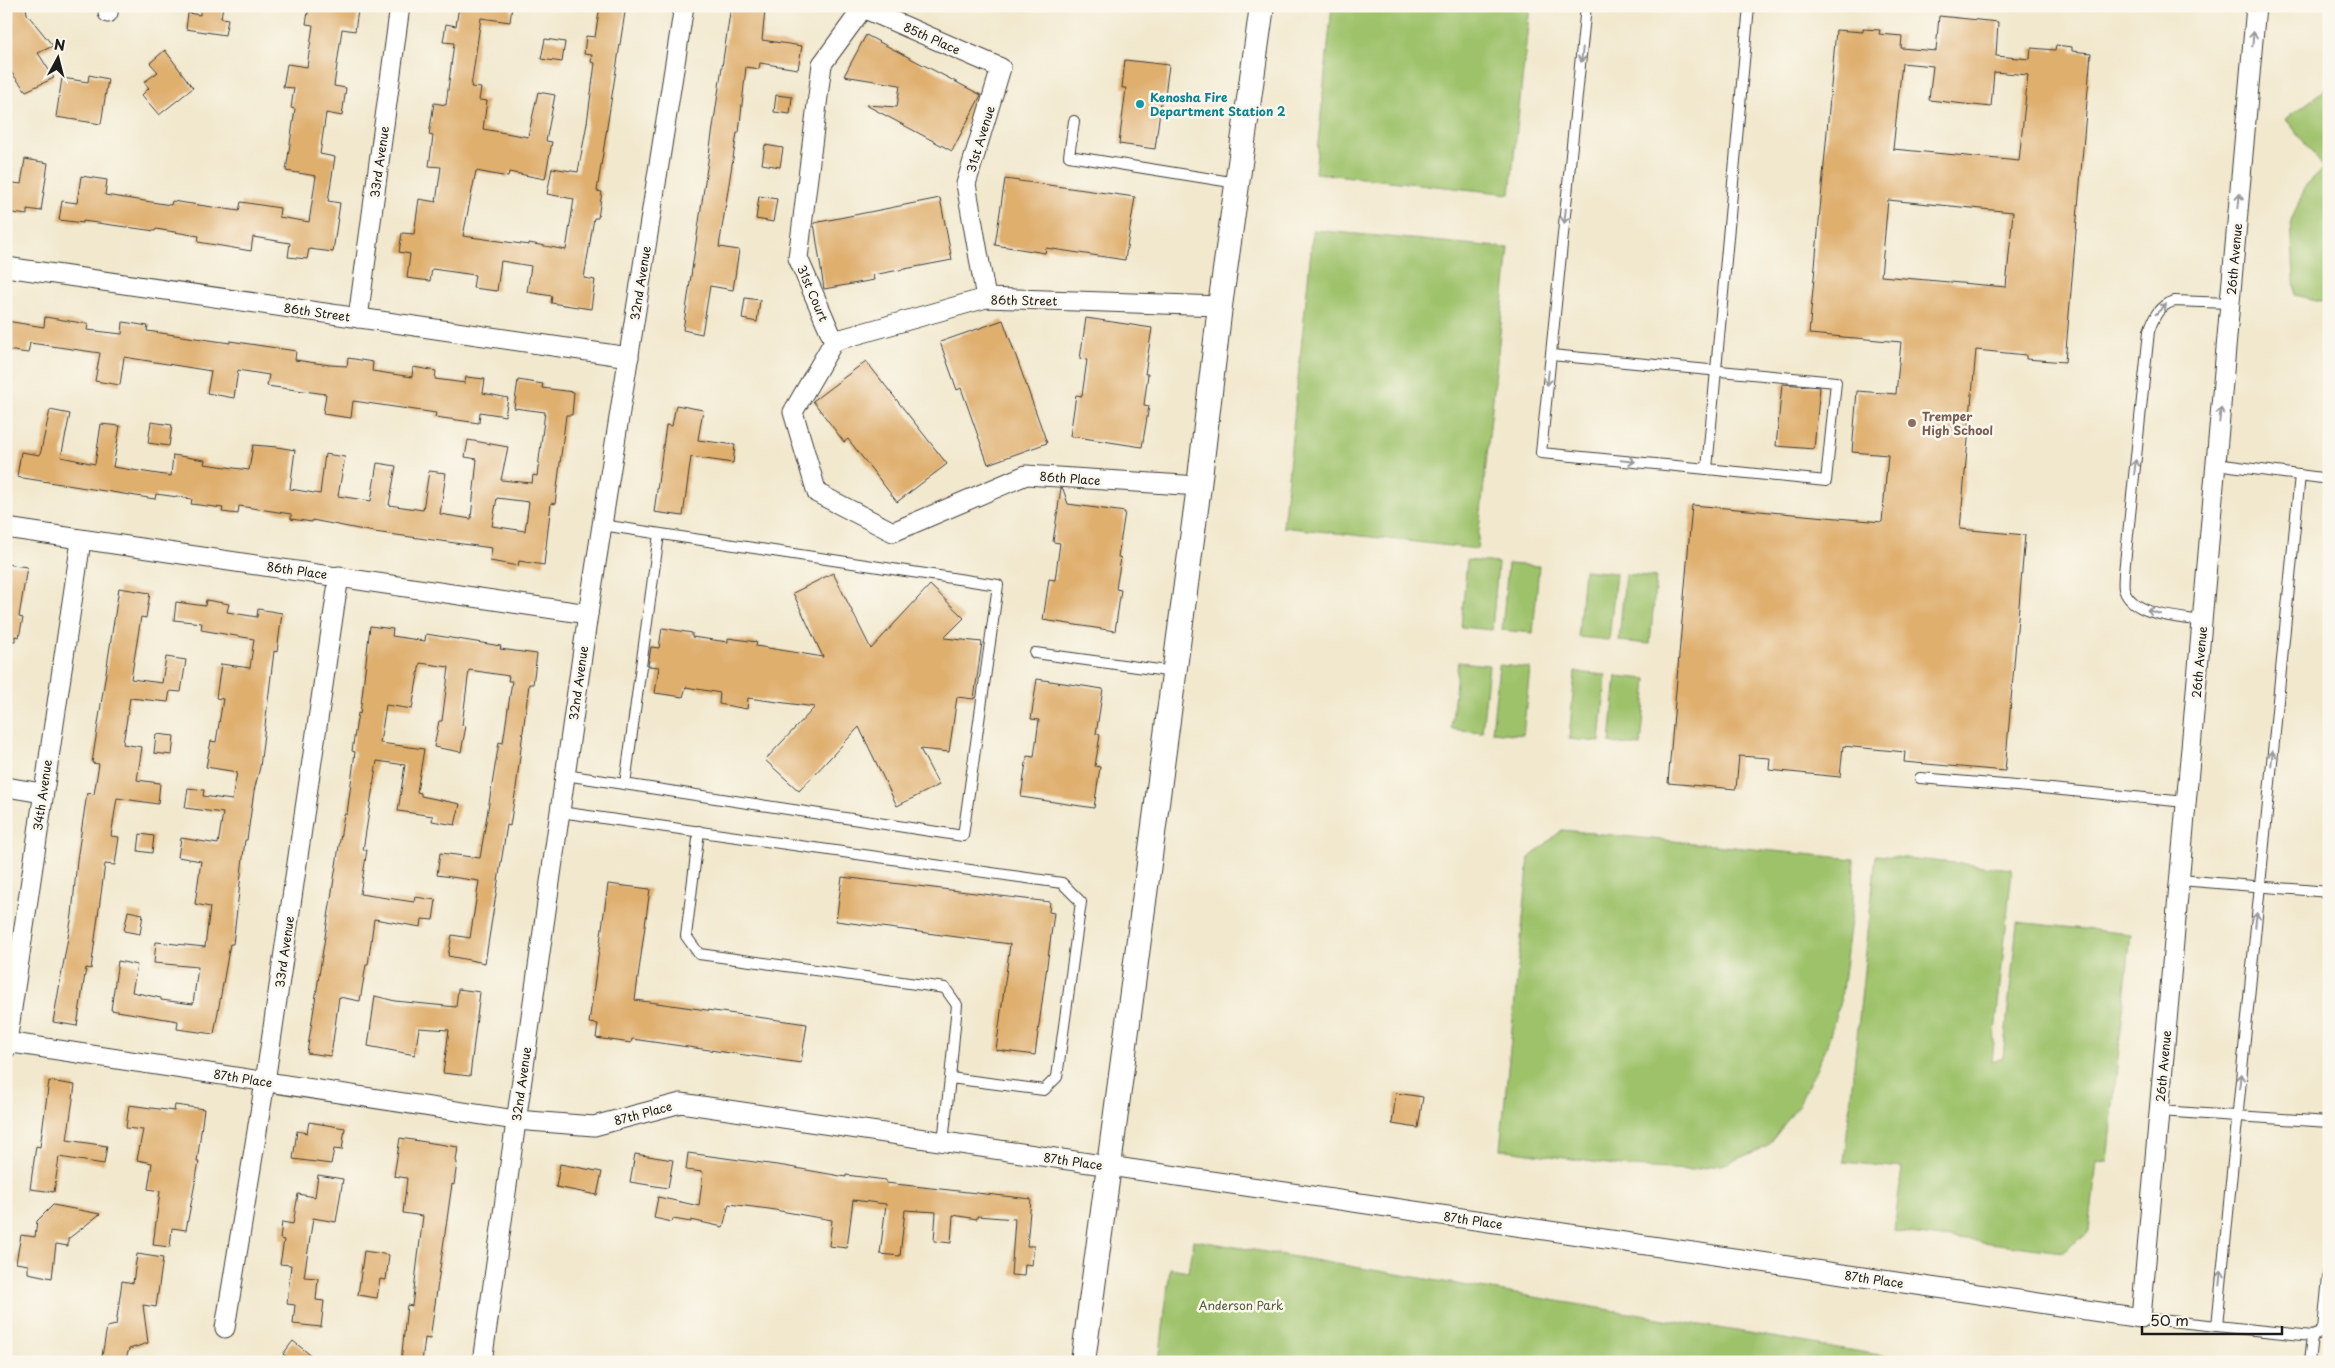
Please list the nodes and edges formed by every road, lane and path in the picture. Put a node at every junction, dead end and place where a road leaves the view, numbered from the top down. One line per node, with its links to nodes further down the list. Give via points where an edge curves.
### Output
1 (400, 6): 15 (street, 33rd Avenue)
2 (684, 6): 18 (street, 32nd Avenue)
3 (1262, 6): 10 (street)
4 (1586, 6): 17 (lane, one-way to 17)
5 (1750, 6): 19 (lane)
6 (2256, 6): 13 (street, 26th Avenue, one-way to 6)
7 (864, 8): 8 (street, 85th Place); 16 (street, 31st Court, via 822,64 798,258)
8 (1001, 68): 12 (street, 31st Avenue, via 966,184)
9 (1074, 121): 10 (lane, via 1069,156)
10 (1237, 183): 14 (street)
11 (6, 267): 15 (street, 86th Street)
12 (986, 298): 14 (street, 86th Street); 16 (street, 86th Street)
13 (2230, 302): 20 (street, 26th Avenue, one-way to 13); 31 (lane, one-way to 13, via 2156,614 2132,602 2124,589 2124,573 2149,331 2156,314 2174,301)
14 (1220, 306): 24 (street)
15 (358, 318): 18 (street, 86th Street)
16 (834, 341): 24 (street, 86th Place, via 793,412 814,484 817,492 893,532 1026,475)
17 (1551, 355): 19 (lane); 21 (lane, one-way to 21, via 1540,452)
18 (629, 357): 25 (street, 32nd Avenue)
19 (1716, 370): 21 (lane); 21 (lane, via 1836,382 1826,481)
20 (2216, 464): 22 (lane); 31 (street, 26th Avenue)
21 (1707, 469)
22 (2300, 475): 23 (lane); 43 (lane, one-way to 22)
23 (2329, 479)
24 (1199, 486): 33 (street)
25 (602, 525): 27 (lane); 30 (street, 32nd Avenue)
26 (6, 528): 28 (street, 86th Place)
27 (658, 534): 36 (lane); 36 (lane, via 998,585 963,836)
28 (81, 541): 29 (street, 86th Place); 38 (street, 34th Avenue)
29 (339, 576): 30 (street, 86th Place); 47 (street, 33rd Avenue)
30 (588, 614): 34 (street, 32nd Avenue)
31 (2202, 621): 39 (street, 26th Avenue)
32 (1034, 653): 33 (lane)
33 (1174, 672): 53 (street)
34 (565, 775): 36 (lane); 40 (street, 32nd Avenue)
35 (1920, 778): 39 (lane)
36 (625, 784)
37 (6, 787): 38 (street)
38 (42, 793): 45 (street, 34th Avenue)
39 (2186, 802): 42 (street, 26th Avenue)
40 (560, 812): 41 (lane); 50 (street, 32nd Avenue)
41 (699, 832): 46 (lane, via 686,936 699,954 945,988 957,1005); 46 (lane, via 1062,883 1081,902 1057,1077 1044,1090)
42 (2180, 880): 43 (lane); 48 (street, 26th Avenue)
43 (2260, 886): 44 (lane); 49 (lane, one-way to 43)
44 (2329, 892)
45 (7, 1045): 47 (street, 87th Place)
46 (950, 1078): 52 (lane)
47 (265, 1082): 50 (street, 87th Place); 57 (street, 33rd Avenue)
48 (2159, 1111): 49 (lane); 55 (street, 26th Avenue)
49 (2236, 1116): 51 (lane); 56 (lane, one-way to 49)
50 (516, 1120): 52 (street, 87th Place, via 594,1126 681,1103); 60 (street, 32nd Avenue)
51 (2329, 1122)
52 (943, 1142): 53 (street, 87th Place)
53 (1108, 1166): 55 (street, 87th Place); 61 (street)
54 (2329, 1267): 58 (lane)
55 (2141, 1318): 56 (lane)
56 (2217, 1326): 59 (lane)
57 (225, 1328)
58 (2326, 1330): 59 (lane)
59 (2312, 1336): 62 (lane)
60 (482, 1362)
61 (1083, 1362)
62 (2309, 1362)

